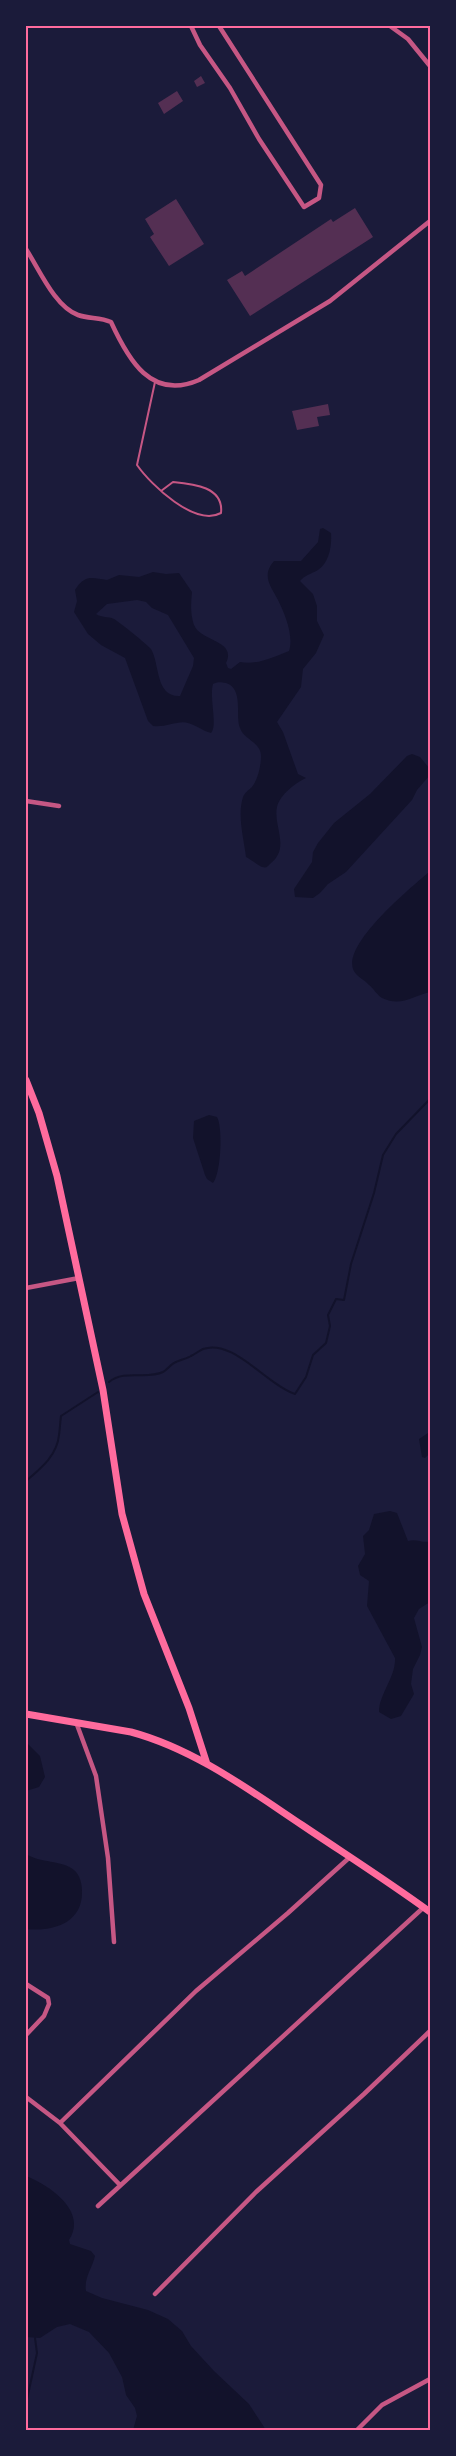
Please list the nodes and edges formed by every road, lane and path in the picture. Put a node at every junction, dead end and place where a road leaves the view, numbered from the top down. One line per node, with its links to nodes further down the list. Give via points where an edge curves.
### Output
1 (191, 26): 2 (street, via 304,207 310,205 319,198 321,185)
2 (219, 26)
3 (390, 26): 4 (street, via 414,45)
4 (430, 66)
5 (430, 221): 7 (street, via 330,301 199,380 176,387)
6 (26, 249): 7 (street, via 63,304 79,315 111,322 122,346 139,369)
7 (155, 382): 8 (lane, via 137,465)
8 (161, 491): 8 (lane, via 203,517 221,513 219,497 209,489 173,482)
9 (26, 801): 10 (street)
10 (59, 806)
11 (26, 1080): 12 (main road, via 57,1176)
12 (79, 1278): 13 (street); 16 (main road, via 103,1390 122,1514 144,1594)
13 (26, 1288)
14 (26, 1714): 15 (main road)
15 (76, 1722): 16 (main road, via 146,1737); 20 (street, via 96,1776 108,1858)
16 (207, 1764): 17 (main road)
17 (350, 1857): 18 (main road); 25 (street, via 196,1990)
18 (424, 1907): 19 (main road); 26 (street)
19 (430, 1912)
20 (114, 1942)
21 (26, 1984): 23 (street, via 48,1998 48,2009)
22 (430, 2031): 28 (street, via 256,2192)
23 (26, 2035)
24 (26, 2097): 25 (street)
25 (60, 2123): 26 (street)
26 (120, 2185): 27 (street)
27 (98, 2206)
28 (155, 2294)
29 (430, 2379): 30 (street, via 382,2405)
30 (357, 2430)

